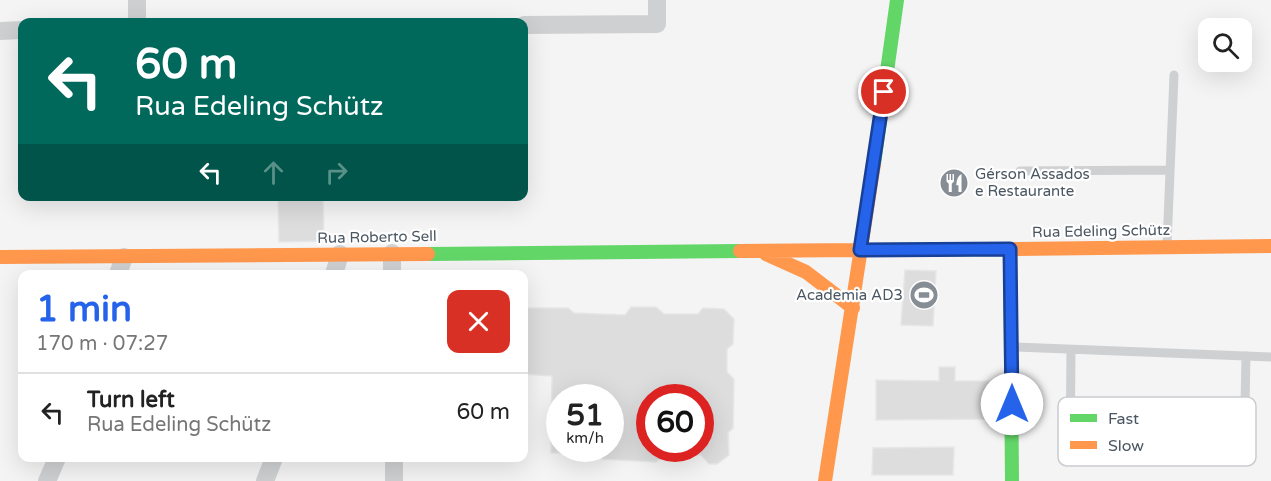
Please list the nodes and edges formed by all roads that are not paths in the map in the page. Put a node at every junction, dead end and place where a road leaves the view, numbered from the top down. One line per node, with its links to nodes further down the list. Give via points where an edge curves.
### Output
1 (137, 0): 4 (street)
2 (657, 0): 5 (street, via 657,24)
3 (897, 0): 15 (main road)
4 (137, 18)
5 (528, 25)
6 (18, 30): 7 (street)
7 (0, 31)
8 (1174, 75): 9 (lane)
9 (1170, 170): 10 (lane); 12 (lane)
10 (1020, 171)
11 (1271, 246): 12 (main road, Rua Edeling Schütz)
12 (1167, 247): 13 (main road, Rua Edeling Schütz)
13 (1010, 249): 15 (main road, Rua Edeling Schütz); 23 (main road)
14 (754, 250): 15 (main road, Rua Roberto Sell); 16 (main road, Rua Roberto Sell); 22 (main road, Rua Roberto Sell, via 806,272)
15 (860, 250): 22 (main road)
16 (392, 253): 17 (main road, Rua Roberto Sell); 21 (street)
17 (340, 254): 19 (main road, Rua Roberto Sell); 20 (street)
18 (0, 257): 19 (main road, Rua Roberto Sell)
19 (121, 266)
20 (335, 270)
21 (392, 270)
22 (854, 308): 35 (main road)
23 (1011, 347): 24 (lane); 36 (main road)
24 (1071, 350): 25 (lane); 27 (lane)
25 (1246, 356): 26 (lane); 28 (lane)
26 (1271, 357)
27 (1071, 397)
28 (1245, 397)
29 (55, 462): 32 (street)
30 (272, 462): 33 (street)
31 (394, 462): 34 (street)
32 (47, 481)
33 (265, 481)
34 (394, 481)
35 (825, 481)
36 (1012, 481)

